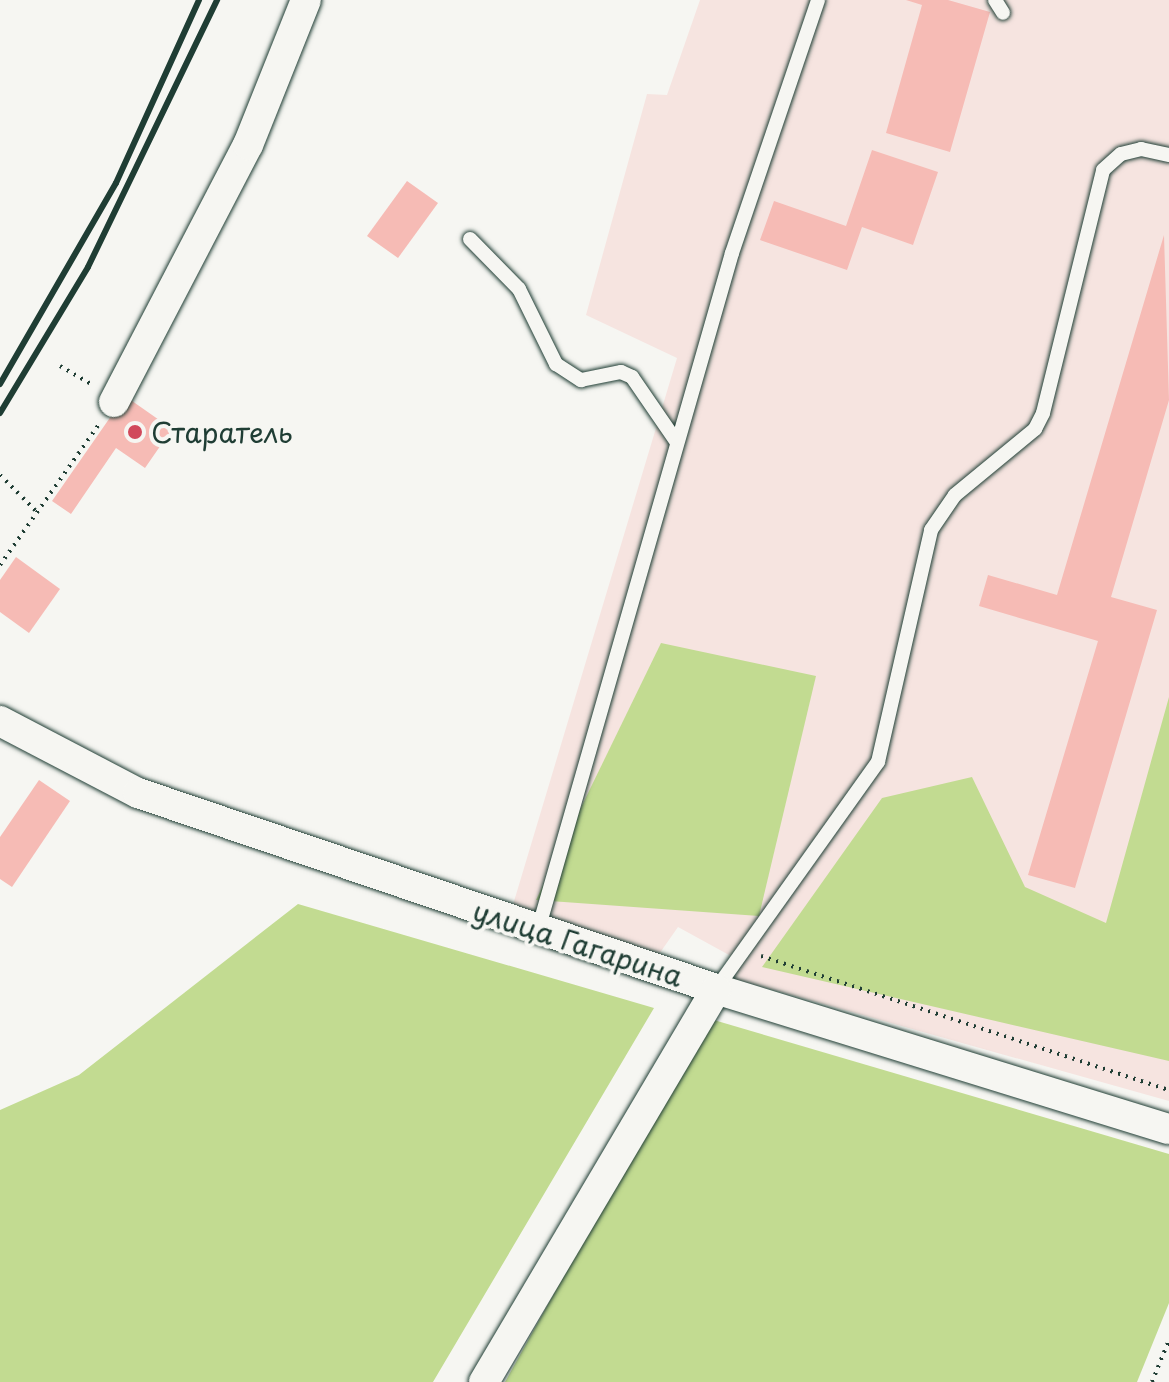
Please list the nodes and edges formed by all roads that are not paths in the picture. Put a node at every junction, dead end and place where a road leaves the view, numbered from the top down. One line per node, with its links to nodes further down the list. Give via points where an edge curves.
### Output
1 (306, 0): 5 (street, via 248,145)
2 (818, 0): 6 (lane)
3 (1169, 155): 9 (lane, via 1141,149 1103,170 1043,413 1035,429 940,512 878,762)
4 (470, 239): 6 (lane, via 519,289 556,364 581,380 621,372 632,377)
5 (114, 402)
6 (676, 441): 8 (lane)
7 (0, 721): 8 (street, улица Гагарина, via 138,793)
8 (538, 931): 9 (street, улица Гагарина)
9 (716, 989): 10 (street, улица Гагарина); 11 (street)
10 (1169, 1129)
11 (484, 1382)

